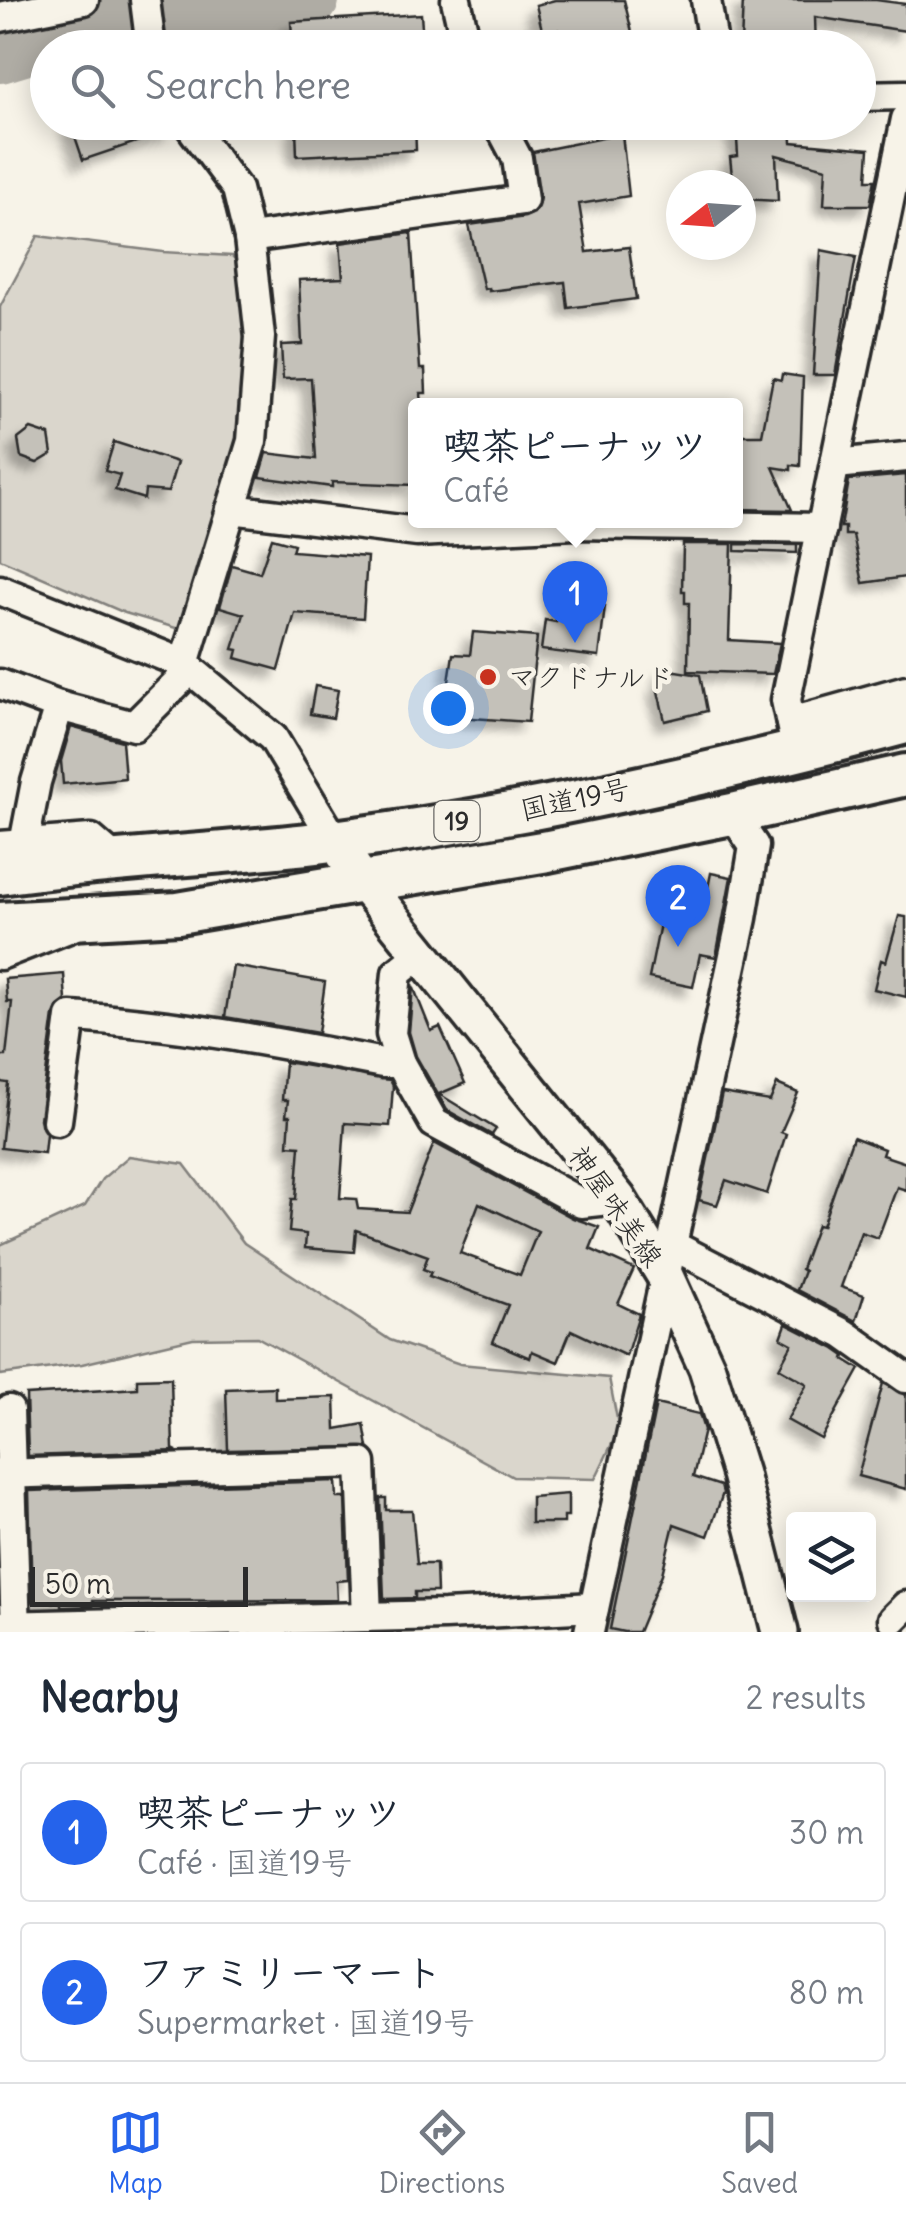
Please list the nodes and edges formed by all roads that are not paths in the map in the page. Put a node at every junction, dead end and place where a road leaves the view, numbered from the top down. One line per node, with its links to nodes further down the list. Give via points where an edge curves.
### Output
1 (84, 0): 5 (street)
2 (145, 0): 6 (street)
3 (456, 0): 7 (street)
4 (706, 0): 8 (street)
5 (0, 17)
6 (149, 30)
7 (463, 30)
8 (711, 30)
9 (906, 95): 10 (street)
10 (876, 96)
11 (906, 119): 16 (street)
12 (200, 140): 14 (street, via 236,189)
13 (508, 140): 14 (street, via 523,200)
14 (249, 238): 17 (street, via 260,337 252,440)
15 (906, 457): 16 (street)
16 (836, 464): 20 (street)
17 (231, 509): 19 (street, via 418,532); 22 (street)
18 (743, 527): 20 (street)
19 (497, 528)
20 (822, 528): 27 (street, via 786,700)
21 (0, 590): 22 (street)
22 (188, 666): 25 (street, via 134,726); 30 (street, via 273,738)
23 (0, 684): 25 (street)
24 (906, 690): 27 (street)
25 (59, 706): 31 (street)
26 (906, 722): 27 (highway, 国道19号 / 19)
27 (794, 737): 30 (highway, 国道19号 / 19, via 534,808)
28 (906, 775): 29 (highway, 国道19号 / 19)
29 (743, 830): 32 (highway, 国道19号 / 19); 40 (street, via 742,918)
30 (335, 841): 31 (highway, 国道19号 / 19, via 118,862); 32 (main road, 神屋味美線)
31 (10, 859)
32 (364, 882): 33 (highway, 国道19号 / 19, via 178,913); 35 (main road, 神屋味美線)
33 (96, 918): 34 (highway, 国道19号 / 19); 36 (street)
34 (0, 923)
35 (420, 954): 37 (street, via 397,973 391,1034); 39 (main road, 神屋味美線)
36 (0, 955)
37 (400, 1063): 38 (street, via 220,1031 72,1017); 39 (street, via 434,1123 582,1203)
38 (57, 1121)
39 (618, 1199): 40 (main road, 神屋味美線)
40 (668, 1261): 41 (street, via 844,1334); 45 (street); 48 (main road, 神屋味美線, via 740,1474)
41 (906, 1378)
42 (10, 1410): 43 (street)
43 (5, 1474): 44 (street, via 361,1463); 47 (street)
44 (367, 1616): 46 (street); 47 (street)
45 (592, 1619): 46 (street)
46 (444, 1623)
47 (10, 1628)
48 (780, 1632)

